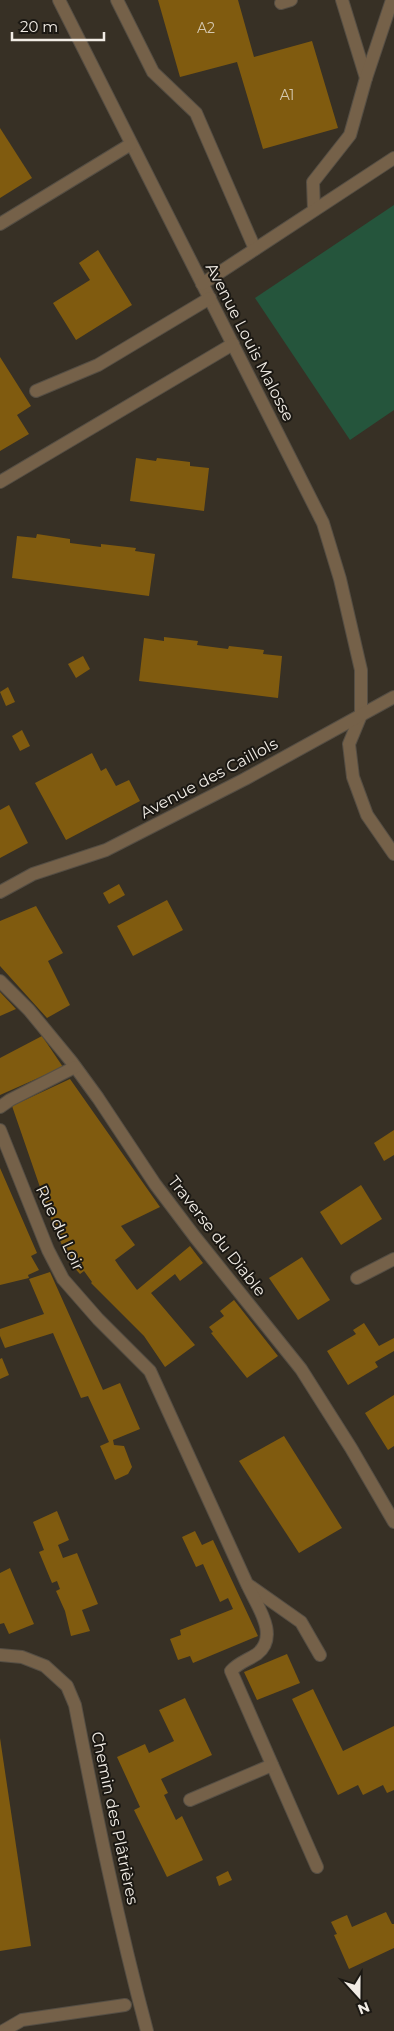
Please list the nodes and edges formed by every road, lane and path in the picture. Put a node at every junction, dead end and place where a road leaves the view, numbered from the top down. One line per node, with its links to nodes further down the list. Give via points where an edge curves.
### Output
1 (59, 0): 6 (street, Avenue Louis Malosse)
2 (117, 0): 10 (street, via 152,72 196,113)
3 (342, 0): 5 (street)
4 (392, 0): 5 (street)
5 (366, 78): 8 (street, via 350,134 313,182)
6 (131, 144): 9 (street); 11 (street, Avenue Louis Malosse)
7 (394, 158): 8 (street)
8 (314, 210): 10 (street)
9 (0, 224)
10 (255, 249): 11 (street)
11 (202, 284): 12 (street, Avenue Louis Malosse)
12 (210, 298): 13 (street, Avenue Louis Malosse); 14 (street, via 98,364)
13 (233, 344): 15 (street); 17 (street, Avenue Louis Malosse, via 323,523 361,670)
14 (36, 391)
15 (0, 482)
16 (394, 697): 17 (street, Avenue des Caillols)
17 (361, 715): 18 (street, via 349,744 353,776 367,815); 19 (street, Avenue des Caillols, via 106,850 34,874)
18 (394, 854)
19 (0, 892)
20 (0, 981): 21 (street, Traverse du Diable)
21 (75, 1067): 22 (street); 26 (street, Traverse du Diable, via 178,1215 301,1370)
22 (0, 1107)
23 (0, 1130): 27 (street, Rue du Loir, via 48,1250 63,1279 150,1372)
24 (394, 1259): 25 (street)
25 (357, 1278)
26 (394, 1522)
27 (247, 1584): 29 (street, via 301,1622); 30 (street, via 268,1628 266,1643 231,1671)
28 (0, 1655): 35 (street, Chemin des Plâtrières, via 22,1657 45,1666 67,1686 75,1705 100,1835)
29 (320, 1655)
30 (272, 1765): 31 (street); 32 (street)
31 (190, 1800)
32 (317, 1867)
33 (125, 2006): 34 (street, via 22,2020)
34 (3, 2031)
35 (147, 2031)

